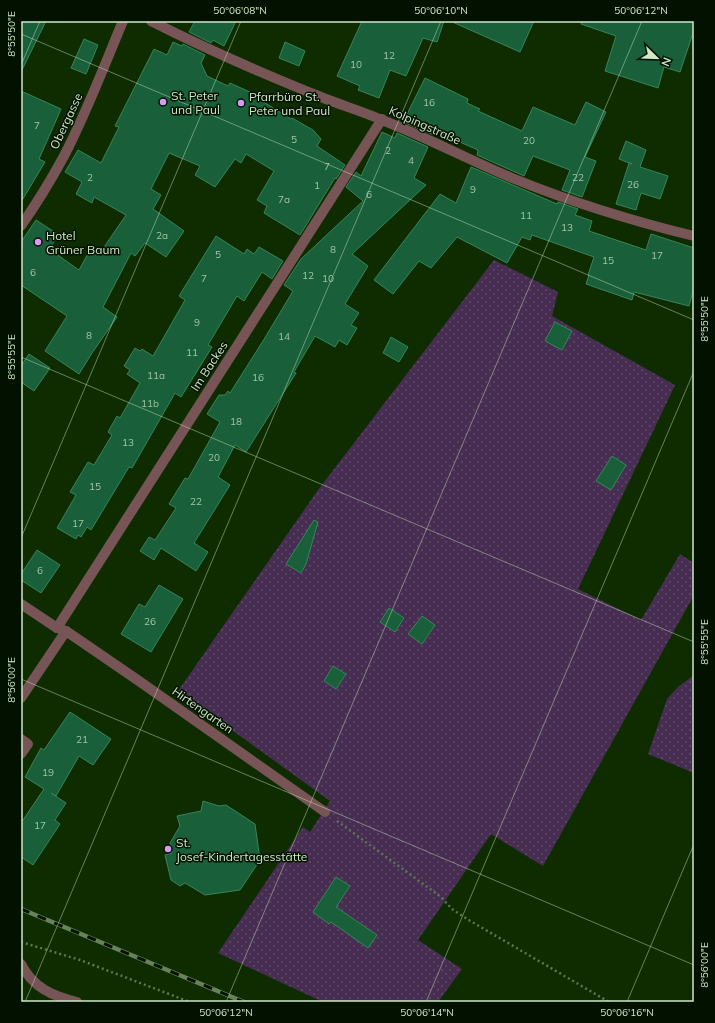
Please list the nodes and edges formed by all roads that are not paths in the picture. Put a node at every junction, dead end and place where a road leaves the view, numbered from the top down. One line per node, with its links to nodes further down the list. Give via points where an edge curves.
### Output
1 (122, 21): 4 (street, Obergasse, via 94,92 65,154)
2 (151, 21): 3 (street, Kolpingstraße, via 217,53 326,99)
3 (382, 119): 5 (street, Kolpingstraße, via 552,194); 7 (street, Im Backes)
4 (21, 226)
5 (694, 236)
6 (21, 604): 7 (street, Hirtengarten)
7 (62, 629): 8 (street); 11 (street, Hirtengarten)
8 (21, 698)
9 (21, 739): 10 (street, via 28,744)
10 (21, 754)
11 (325, 812)
12 (21, 964): 13 (street, via 44,990)
13 (77, 1002)

